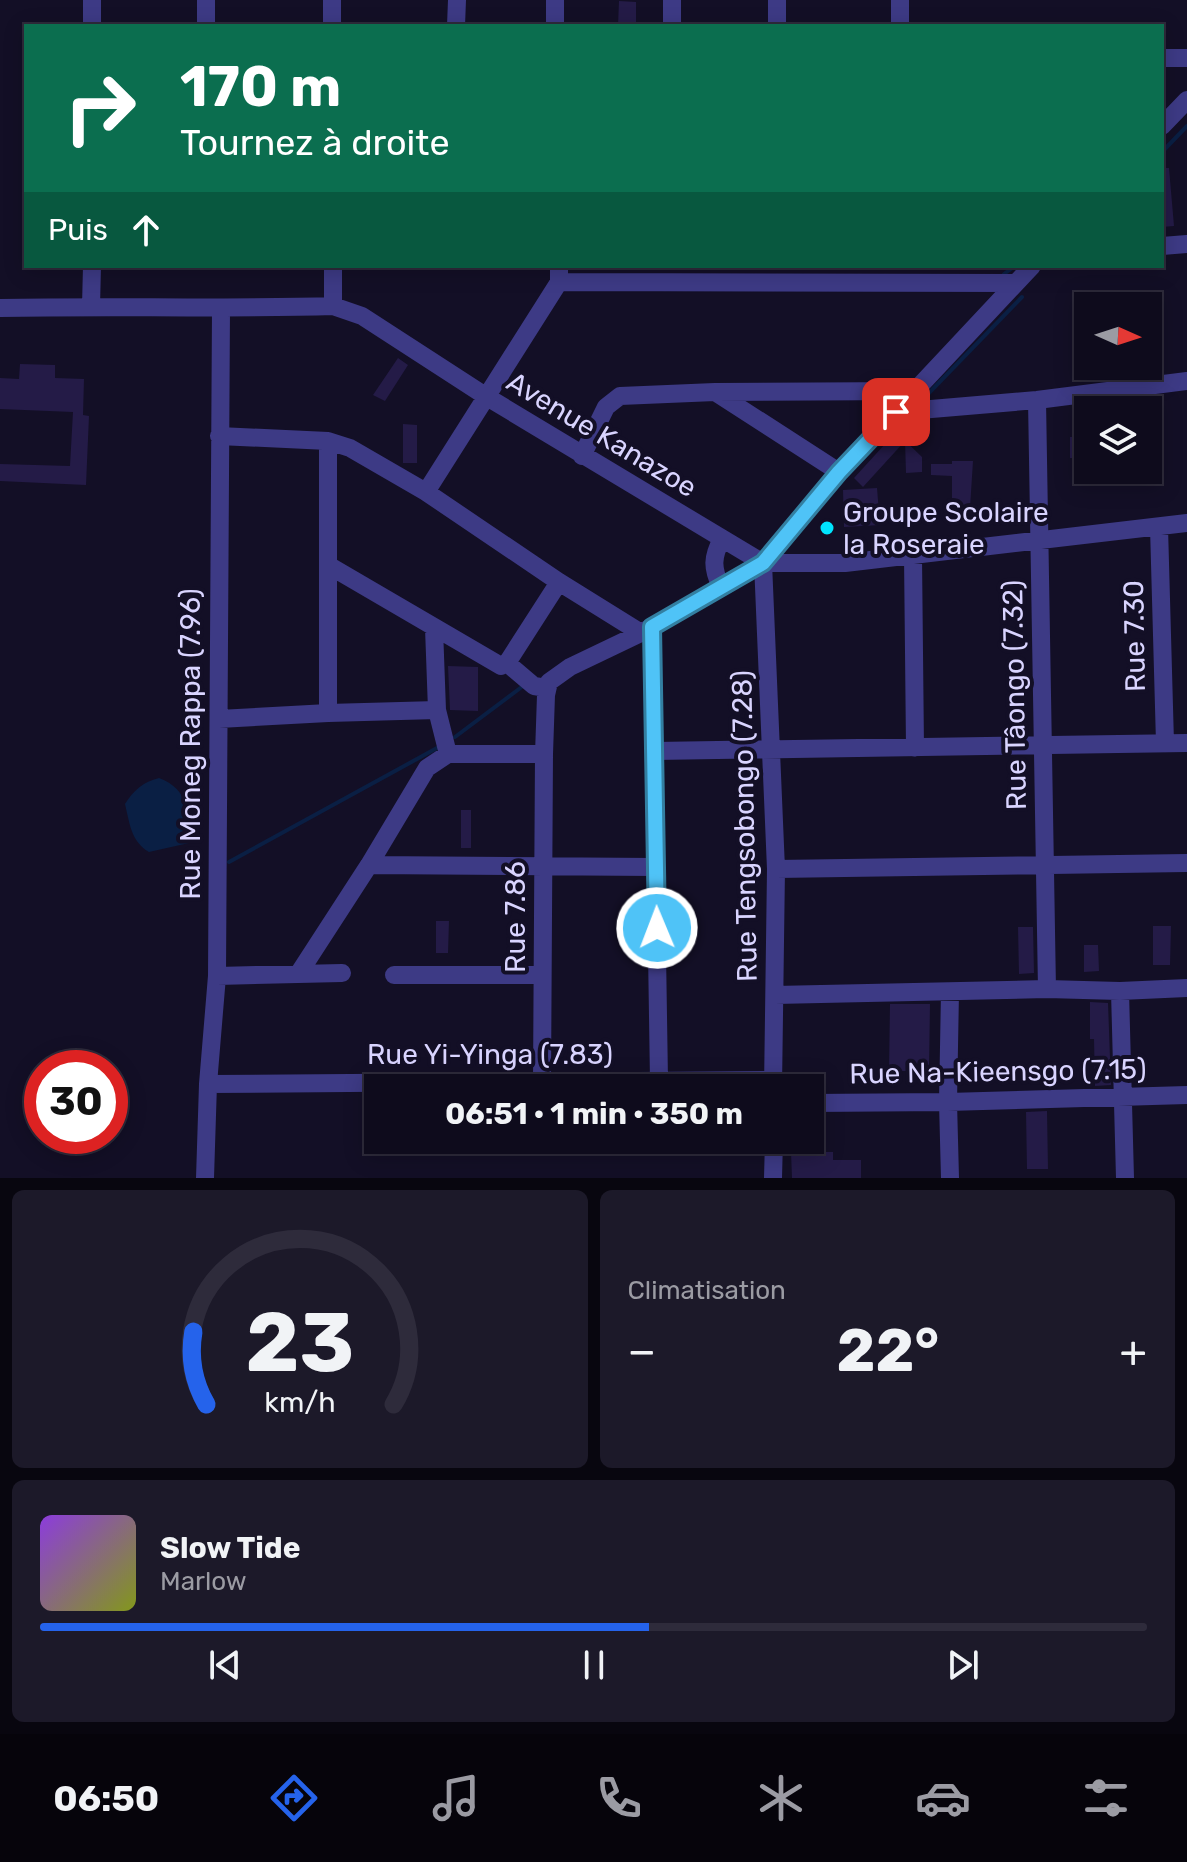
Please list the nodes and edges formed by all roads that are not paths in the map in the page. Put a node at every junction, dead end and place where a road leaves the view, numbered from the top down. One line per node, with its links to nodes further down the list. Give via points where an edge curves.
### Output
1 (92, 0): 9 (street)
2 (206, 0): 10 (street)
3 (332, 0): 11 (street)
4 (457, 0): 12 (street)
5 (555, 0): 13 (street)
6 (672, 0): 14 (street)
7 (777, 0): 15 (street)
8 (900, 0): 16 (street)
9 (92, 24)
10 (206, 24)
11 (332, 24)
12 (456, 24)
13 (555, 24)
14 (672, 24)
15 (777, 24)
16 (900, 24)
17 (1164, 58): 18 (street)
18 (1187, 58)
19 (1187, 100): 20 (street)
20 (1164, 124)
21 (1187, 244): 22 (street)
22 (1164, 246)
23 (92, 268): 29 (street)
24 (333, 268): 30 (street)
25 (1030, 268): 28 (street)
26 (559, 274): 27 (street); 36 (street)
27 (891, 275): 28 (street)
28 (1016, 283): 34 (street)
29 (91, 306): 31 (street, Avenue Kanazoe); 32 (street, Avenue Kanazoe)
30 (333, 306): 32 (street, Avenue Kanazoe); 36 (street, Avenue Kanazoe, via 362,316)
31 (0, 308)
32 (221, 309): 39 (street, Rue Moneg Rappa (7.96))
33 (1187, 381): 37 (street)
34 (915, 391): 35 (street); 38 (street)
35 (715, 392): 41 (street, via 616,397); 42 (street)
36 (487, 397): 41 (street, Avenue Kanazoe); 43 (street)
37 (1037, 400): 38 (street); 47 (street, Rue Tâongo (7.32))
38 (896, 412): 42 (street)
39 (219, 436): 40 (street); 59 (street, Rue Moneg Rappa (7.96))
40 (328, 441): 43 (street, via 365,455); 50 (street)
41 (582, 456): 46 (street, Avenue Kanazoe)
42 (839, 472): 49 (street)
43 (426, 492): 51 (street)
44 (1187, 523): 45 (street)
45 (1159, 527): 47 (street); 60 (street, Rue 7.30)
46 (722, 539): 49 (street, Avenue Kanazoe); 52 (street, via 713,561)
47 (1040, 541): 48 (street); 62 (street, Rue Tâongo (7.32))
48 (913, 556): 49 (street); 63 (street)
49 (763, 563): 52 (street); 64 (street, Rue Tengsobongo (7.28))
50 (328, 565): 53 (street); 58 (street)
51 (559, 582): 54 (street); 55 (street)
52 (721, 587): 54 (street)
53 (434, 628): 55 (street, via 498,665); 57 (street)
54 (647, 630): 56 (street, via 553,677); 65 (street)
55 (507, 663): 56 (street, via 534,686)
56 (547, 688): 67 (street, Rue 7.86)
57 (437, 710): 58 (street); 66 (street)
58 (328, 713): 59 (street)
59 (219, 719): 78 (street, Rue Moneg Rappa (7.96))
60 (1165, 743): 61 (street); 62 (street)
61 (1187, 743)
62 (1043, 745): 63 (street); 71 (street, Rue Tâongo (7.32))
63 (915, 748): 64 (street)
64 (773, 750): 65 (street); 73 (street, Rue Tengsobongo (7.28))
65 (655, 751): 72 (street)
66 (448, 754): 67 (street); 69 (street, via 427,768)
67 (544, 754): 70 (street, Rue 7.86)
68 (1187, 863): 71 (street)
69 (369, 865): 70 (street); 74 (street)
70 (543, 865): 72 (street); 77 (street, Rue 7.86)
71 (1045, 865): 73 (street); 80 (street, Rue Tâongo (7.32))
72 (656, 867): 85 (street)
73 (776, 869): 83 (street, Rue Tengsobongo (7.28))
74 (299, 973): 75 (street); 78 (street)
75 (342, 973)
76 (394, 975): 77 (street)
77 (542, 975): 84 (street, Rue 7.86)
78 (217, 976): 88 (street, Rue Moneg Rappa (7.96))
79 (1187, 988): 81 (street)
80 (1047, 989): 81 (street); 82 (street)
81 (1120, 991): 90 (street)
82 (950, 992): 83 (street); 91 (street)
83 (775, 995): 86 (street, Rue Tengsobongo (7.28))
84 (542, 1074)
85 (659, 1074)
86 (773, 1074)
87 (364, 1083): 88 (street, Rue Yi-Yinga (7.83))
88 (208, 1084): 94 (street, Rue Moneg Rappa (7.96))
89 (1187, 1095): 90 (street, Rue Na-Kieensgo (7.15))
90 (1121, 1097): 91 (street, Rue Na-Kieensgo (7.15)); 97 (street)
91 (948, 1102): 92 (street, Rue Na-Kieensgo (7.15)); 96 (street)
92 (824, 1103)
93 (774, 1154): 95 (street)
94 (205, 1178)
95 (773, 1178)
96 (950, 1178)
97 (1125, 1178)

